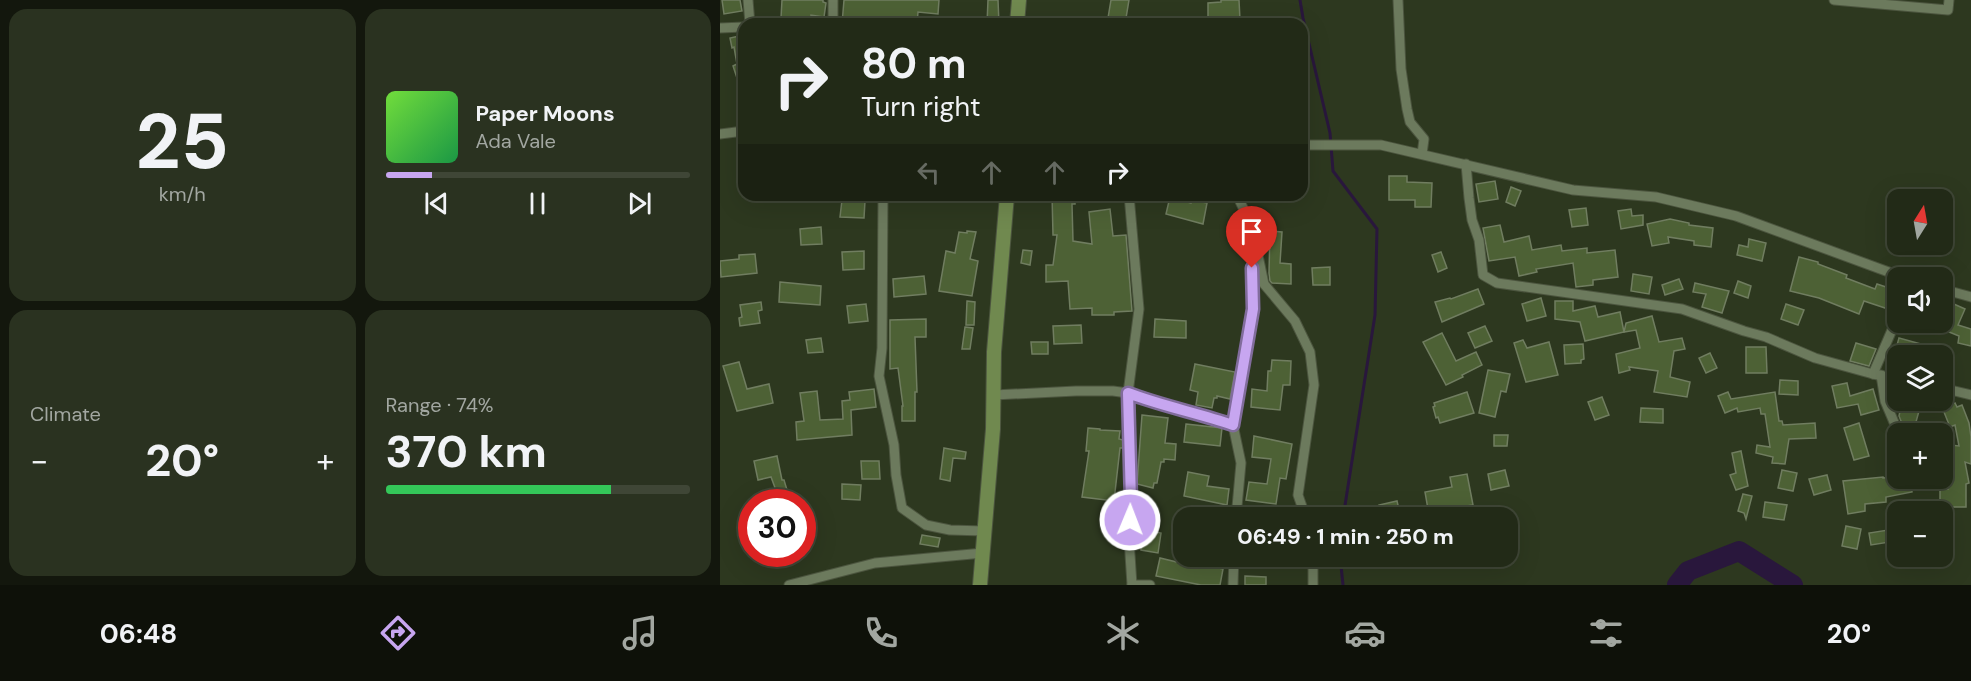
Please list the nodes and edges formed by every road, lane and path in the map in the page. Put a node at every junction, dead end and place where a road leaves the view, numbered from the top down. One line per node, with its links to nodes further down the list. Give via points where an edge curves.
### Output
1 (748, 0): 7 (street)
2 (833, 0): 8 (street)
3 (1019, 0): 9 (main road)
4 (1398, 0): 15 (street, via 1401,69 1410,122 1424,139)
5 (1833, 0): 6 (street, via 1948,10)
6 (1949, 0)
7 (750, 18)
8 (833, 18)
9 (1018, 18)
10 (738, 27): 11 (street)
11 (720, 28)
12 (738, 132): 13 (street)
13 (720, 134)
14 (1308, 145): 15 (street, via 1381,145)
15 (1422, 154): 16 (street)
16 (1466, 164): 22 (street, via 1573,190 1656,197 1736,216); 26 (street, via 1483,275 1488,279 1682,309 1815,358)
17 (883, 201): 36 (street, via 879,376 902,508 926,525)
18 (1006, 201): 30 (main road)
19 (1130, 201): 29 (street, via 1139,309)
20 (1240, 201): 21 (street)
21 (1252, 227): 33 (street, via 1253,309); 35 (street, via 1264,284 1295,321 1310,352 1314,385 1298,495)
22 (1887, 271)
23 (1953, 292): 24 (street)
24 (1971, 297)
25 (1892, 333): 26 (street)
26 (1877, 375): 27 (street); 32 (street)
27 (1887, 377)
28 (1953, 391): 31 (street)
29 (1128, 393): 30 (street); 33 (street); 42 (street)
30 (994, 395): 36 (main road)
31 (1971, 395)
32 (1895, 423)
33 (1233, 425): 34 (street, via 1241,463)
34 (1237, 507)
35 (1302, 507)
36 (984, 531): 37 (main road)
37 (983, 553): 40 (street, via 875,563); 41 (main road)
38 (1234, 567): 44 (street)
39 (1313, 567): 45 (street)
40 (789, 585)
41 (980, 585)
42 (1132, 585): 43 (street)
43 (1150, 585)
44 (1233, 585)
45 (1313, 585)

